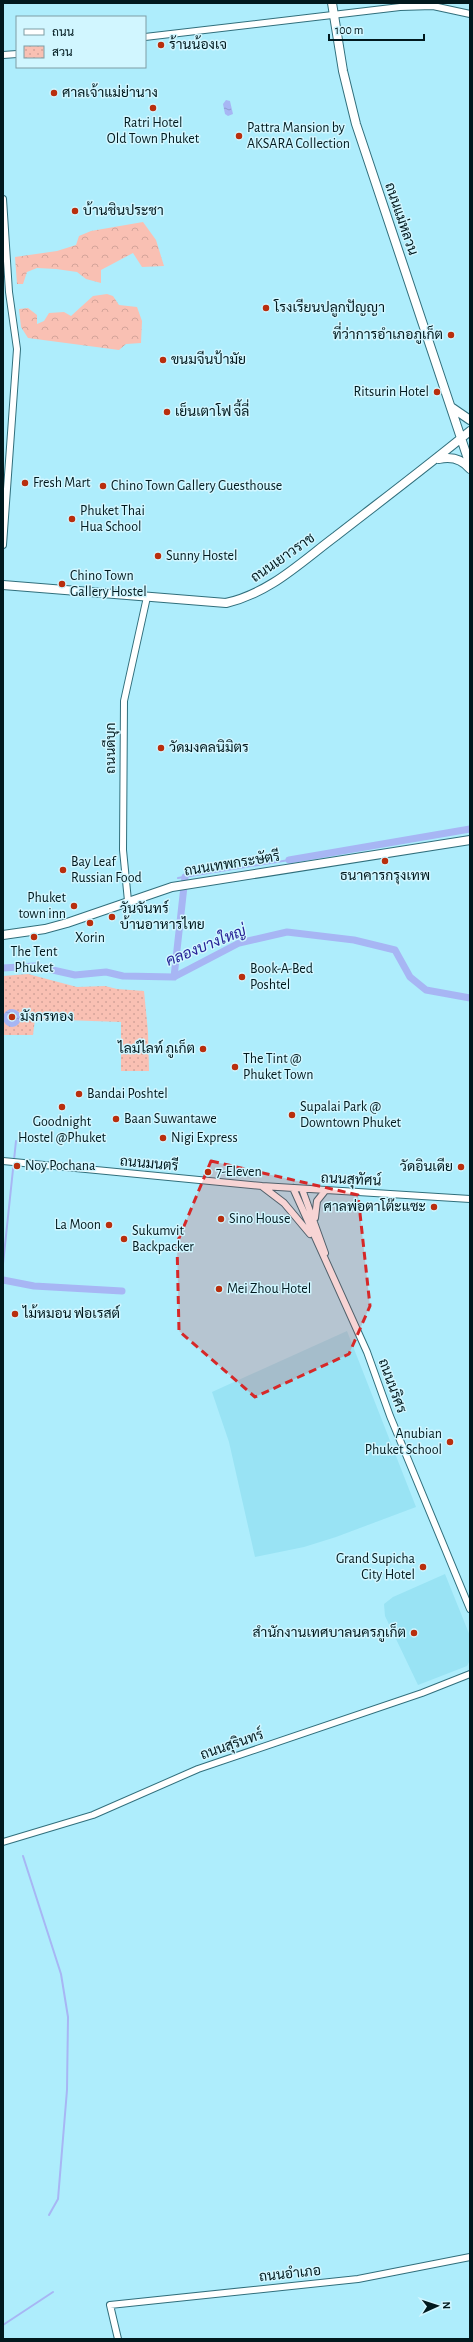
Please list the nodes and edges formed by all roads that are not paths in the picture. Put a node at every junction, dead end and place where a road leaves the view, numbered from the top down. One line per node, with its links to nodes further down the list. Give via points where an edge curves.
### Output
1 (332, 3): 2 (main road, ถนนแม่หลวน)
2 (334, 14): 3 (street, via 425,5); 4 (street); 8 (main road, ถนนแม่หลวน, via 356,124)
3 (470, 14)
4 (146, 37)
5 (16, 54): 6 (street)
6 (3, 55)
7 (3, 199): 15 (street, via 9,292 17,349)
8 (450, 407): 9 (main road); 11 (main road, ถนนแม่หลวน)
9 (470, 420)
10 (470, 431): 11 (main road, ถนนเยาวราช)
11 (461, 438): 12 (main road, ถนนเยาวราช); 13 (main road, ถนนแม่หลวน)
12 (436, 460): 14 (main road, via 453,458); 17 (main road, ถนนเยาวราช, via 280,578 247,598 226,602)
13 (470, 465)
14 (470, 469)
15 (3, 545)
16 (3, 586): 17 (main road, ถนนเยาวราช)
17 (147, 596): 19 (street, ถนนดีบุก, via 124,701 123,850)
18 (470, 840): 19 (main road, ถนนเทพกระษัตรี, via 177,886)
19 (128, 901): 20 (main road, ถนนเทพกระษัตรี, via 52,927)
20 (3, 935)
21 (6, 1161): 22 (street, ถนนมนตรี)
22 (262, 1186): 23 (street, ถนนมนตรี); 28 (street, via 297,1216)
23 (293, 1188): 24 (street, ถนนสุทัศน์); 28 (street, ถนนนริศร)
24 (302, 1189): 25 (street, ถนนสุทัศน์); 27 (street, ถนนนริศร)
25 (325, 1191): 26 (street, ถนนสุทัศน์); 27 (street, via 317,1201)
26 (470, 1199)
27 (315, 1223): 29 (street, ถนนนริศร)
28 (317, 1243): 29 (street, ถนนนริศร)
29 (327, 1260): 30 (street, ถนนนริศร)
30 (470, 1609)
31 (470, 1674): 32 (street, ถนนสุรินทร์, via 422,1693 198,1769 93,1815)
32 (3, 1842)
33 (470, 2257): 34 (street, ถนนอำเภอ, via 358,2279 110,2305)
34 (118, 2339)

